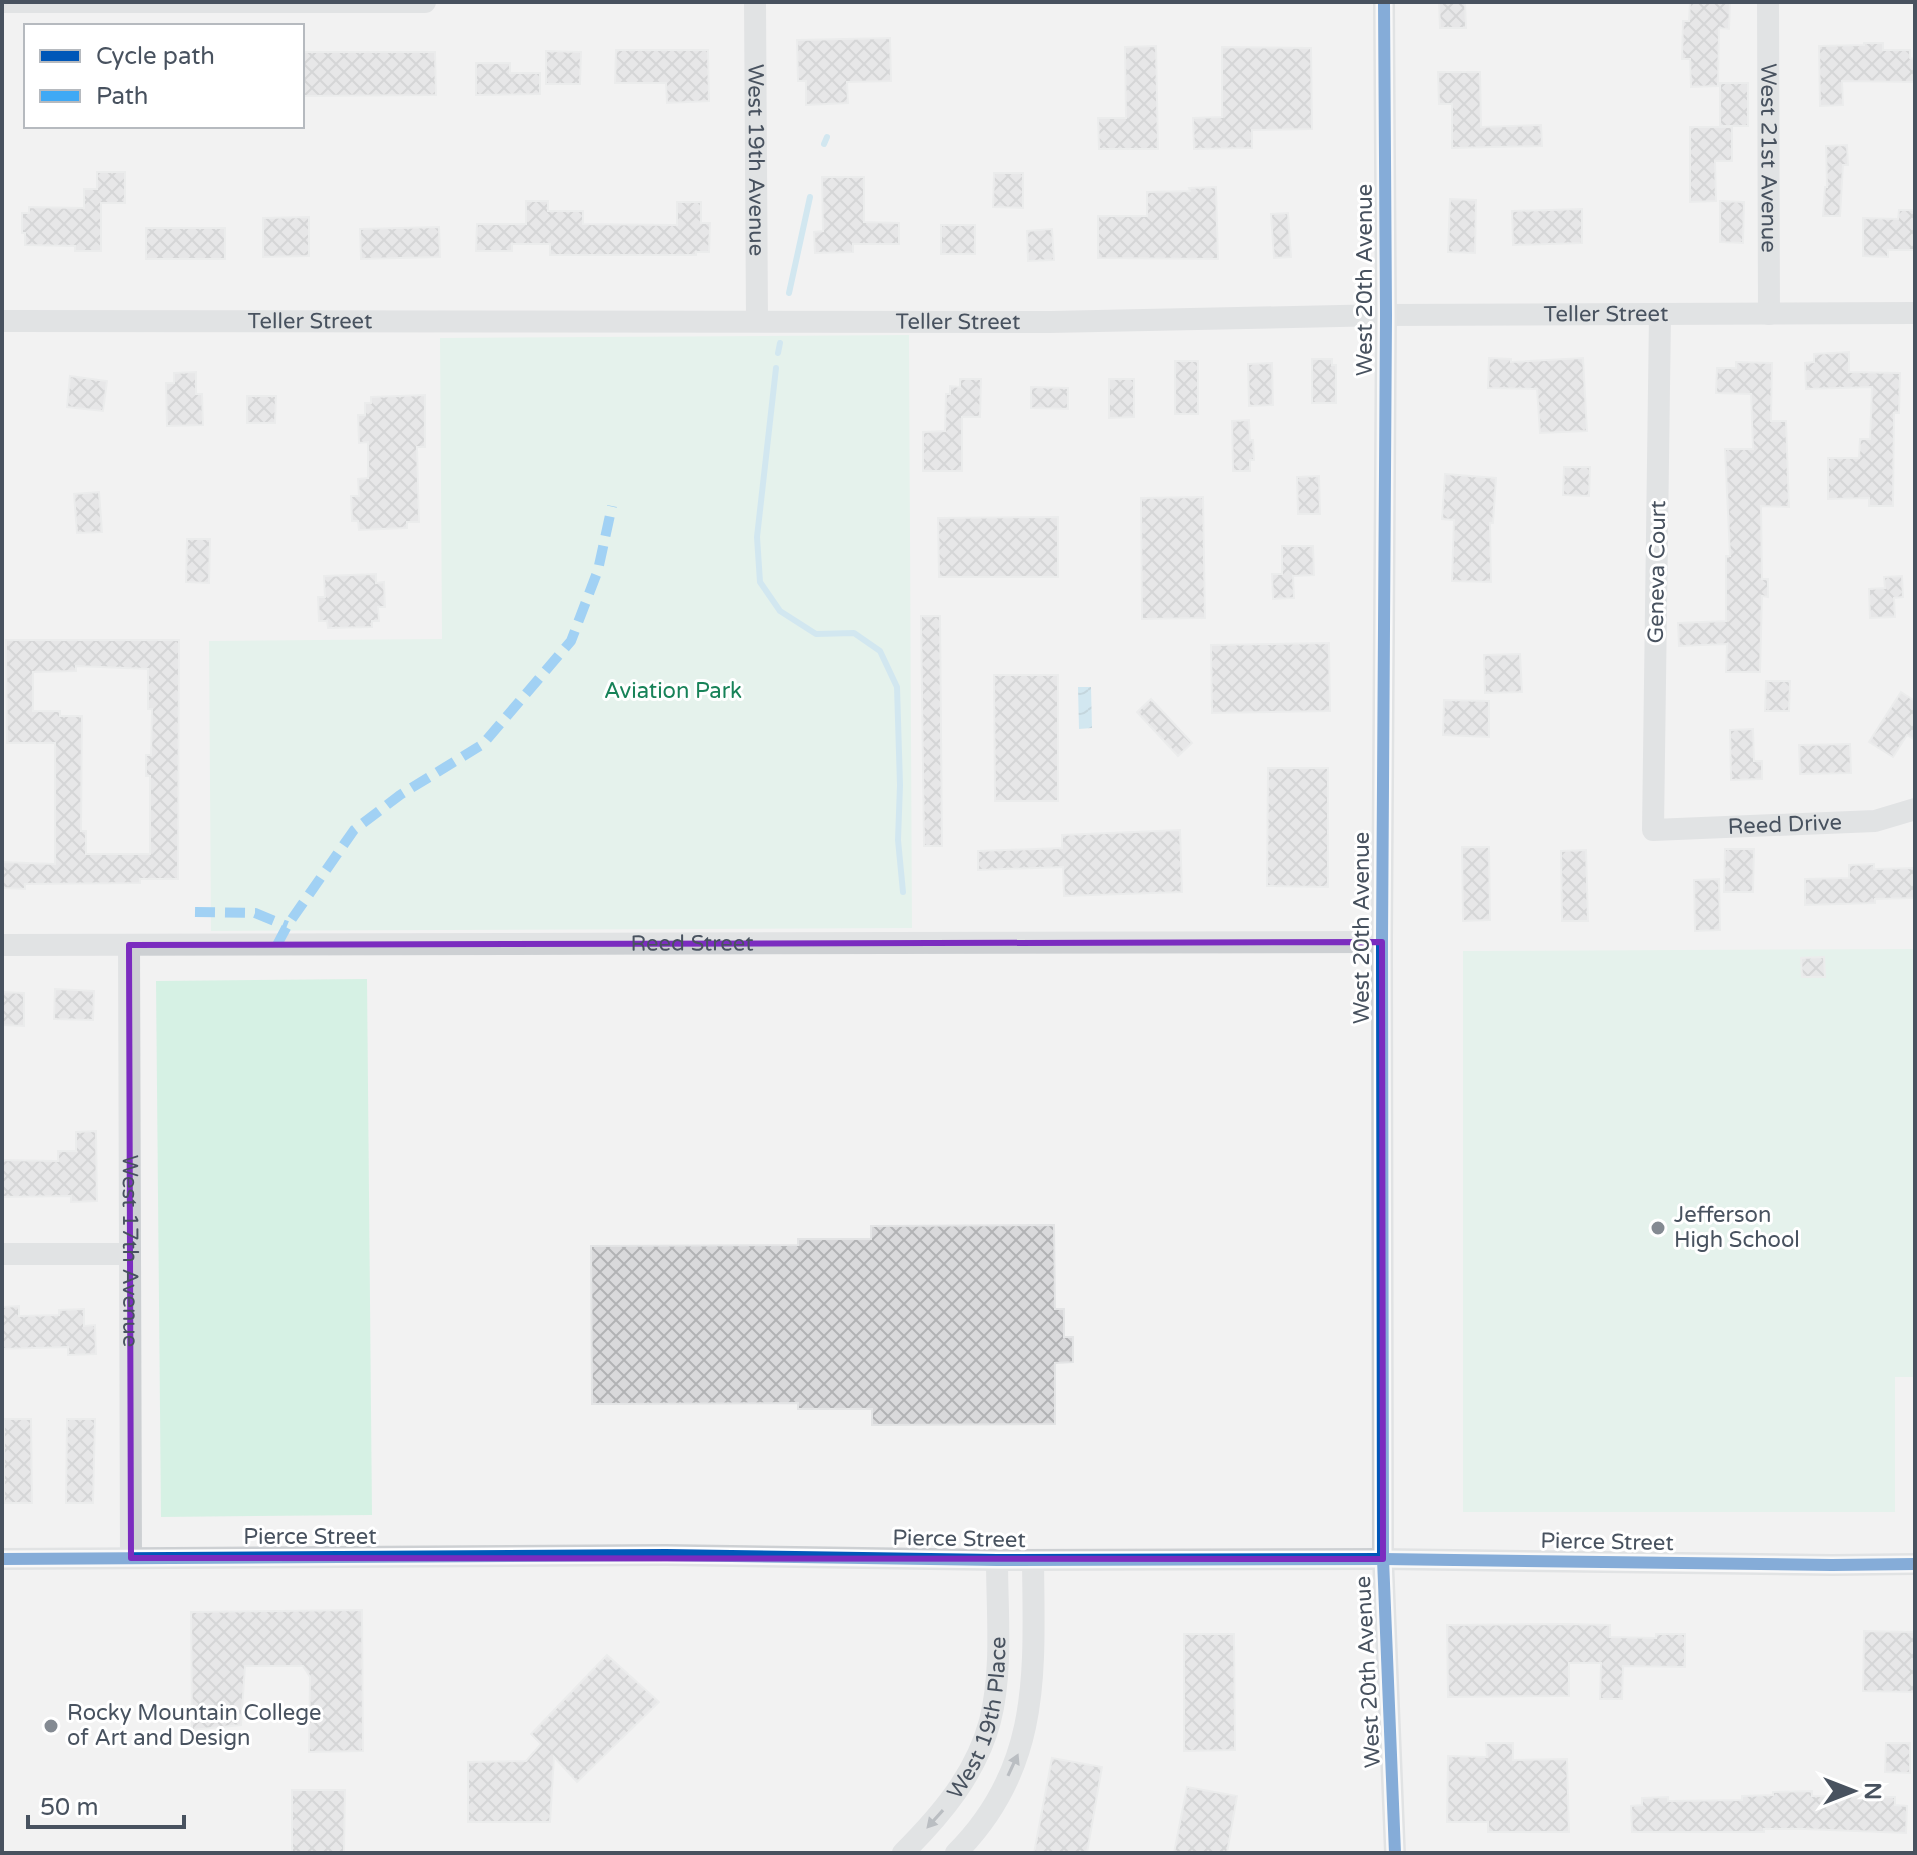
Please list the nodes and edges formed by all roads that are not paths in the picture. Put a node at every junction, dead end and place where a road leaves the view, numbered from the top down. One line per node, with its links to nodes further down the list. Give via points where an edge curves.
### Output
1 (2, 2): 2 (street)
2 (425, 2)
3 (755, 2): 10 (street, West 19th Avenue)
4 (1384, 2): 9 (street, West 20th Avenue)
5 (1768, 2): 8 (street, West 21st Avenue)
6 (1915, 313): 8 (street, Teller Street)
7 (1660, 314): 8 (street, Teller Street); 9 (street, Teller Street); 13 (street, Geneva Court)
8 (1769, 314)
9 (1386, 315): 10 (street, Teller Street, via 1050,322); 14 (street, West 20th Avenue)
10 (757, 320): 11 (street, Teller Street)
11 (2, 321)
12 (1915, 809): 13 (street, Reed Drive, via 1875,821)
13 (1653, 830)
14 (1382, 942): 16 (street, Reed Street); 21 (street, West 20th Avenue)
15 (2, 945): 16 (street, Reed Street)
16 (129, 945): 18 (street, West 17th Avenue)
17 (2, 1254): 18 (street)
18 (129, 1254): 19 (street, West 17th Avenue)
19 (131, 1558): 20 (street, Pierce Street); 22 (street, Pierce Street, via 679,1555)
20 (2, 1559)
21 (1383, 1559): 23 (street, Pierce Street); 24 (street, Pierce Street); 27 (street, West 20th Avenue)
22 (997, 1560): 23 (street, Pierce Street); 25 (street, West 19th Place, one-way to 25, via 996,1680 990,1721 956,1793)
23 (1033, 1560): 26 (street, West 19th Place, one-way to 23, via 998,1795 1026,1731 1033,1683)
24 (1915, 1564)
25 (903, 1853)
26 (956, 1853)
27 (1395, 1853)

